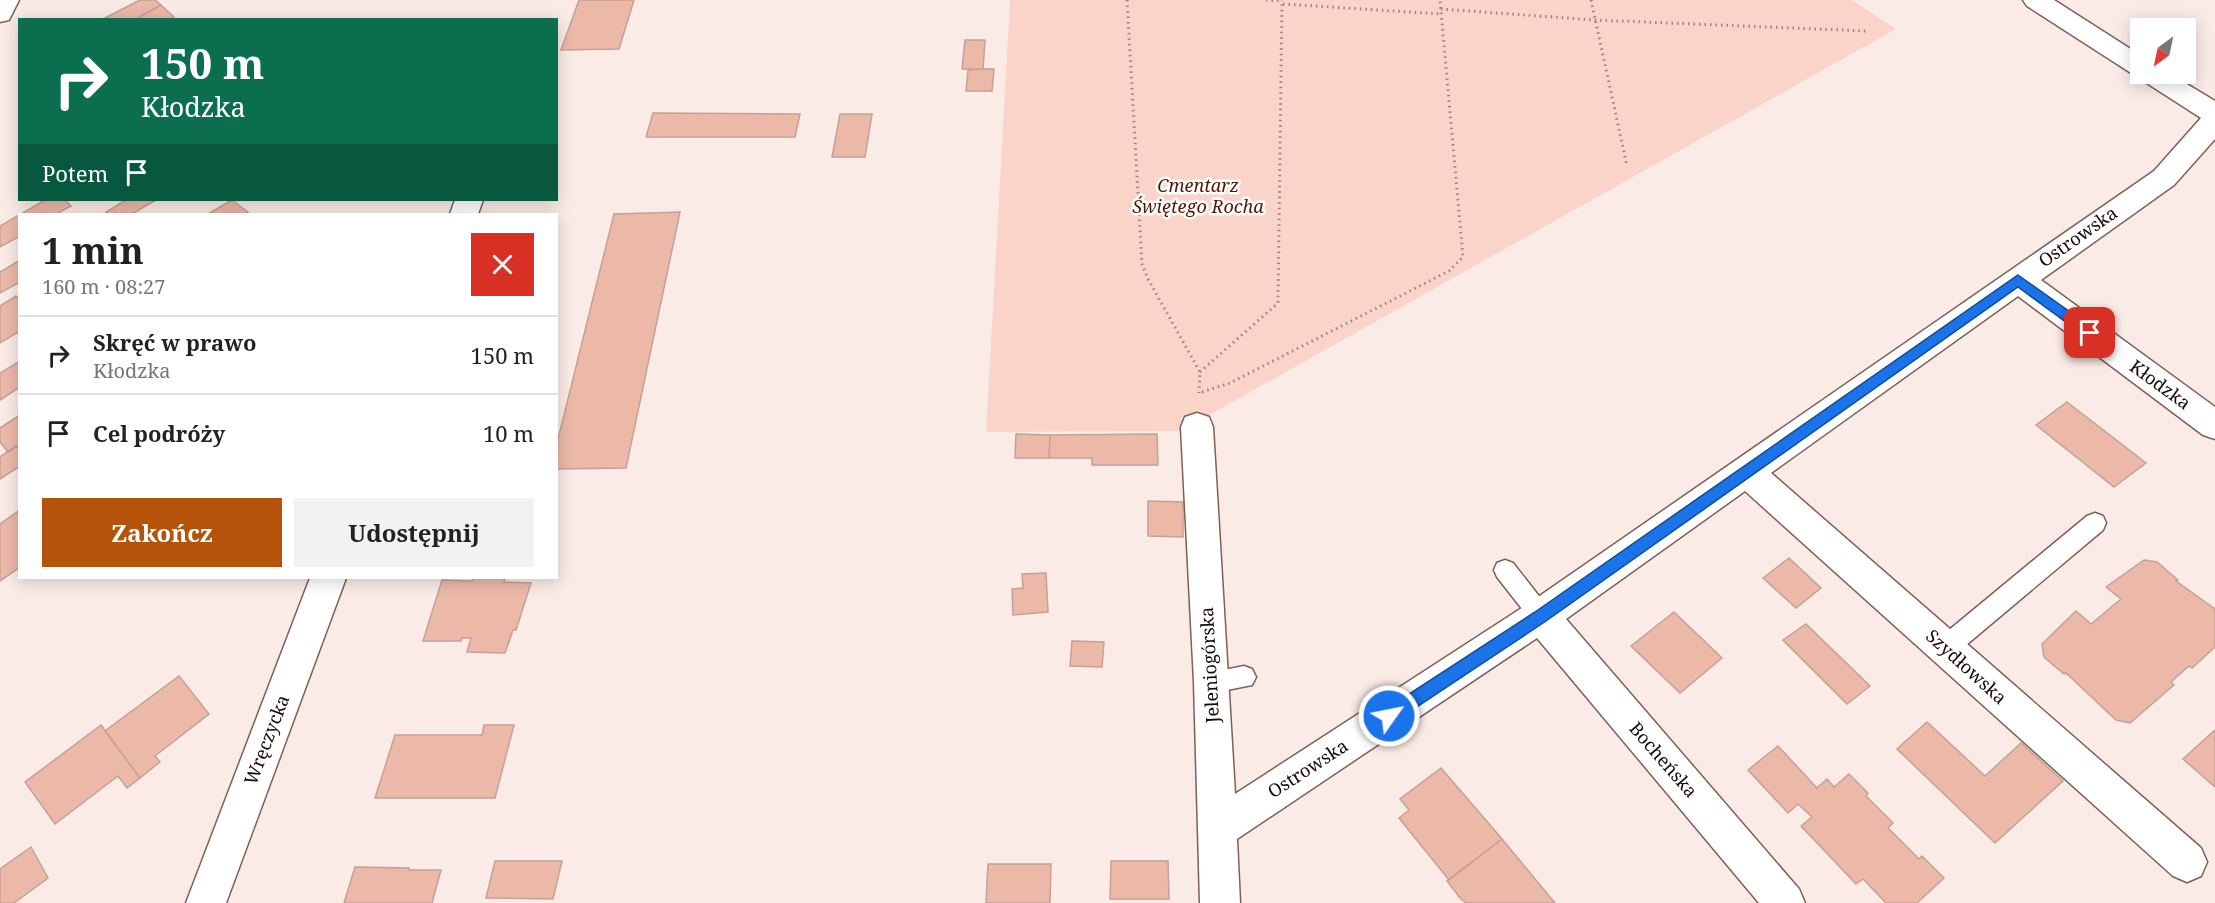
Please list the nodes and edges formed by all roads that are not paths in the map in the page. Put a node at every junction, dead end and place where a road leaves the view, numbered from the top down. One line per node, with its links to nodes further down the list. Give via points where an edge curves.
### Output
1 (6, 0): 3 (street)
2 (2037, 0): 4 (street)
3 (0, 14)
4 (2130, 60)
5 (2167, 84): 6 (street)
6 (2215, 114)
7 (2215, 121): 8 (street, Ostrowska, via 2164,177)
8 (2018, 280): 10 (street, Kłodzka); 11 (street, Ostrowska)
9 (1198, 410): 17 (street, Jeleniogórska, via 1228,680)
10 (2215, 425)
11 (1746, 471): 15 (street, Ostrowska); 16 (street, Szydłowska)
12 (2095, 523): 16 (lane)
13 (1505, 570): 15 (lane)
14 (328, 579): 19 (street, Wręczycka)
15 (1541, 616): 17 (street, Ostrowska); 21 (street, Bocheńska)
16 (1945, 648): 18 (street, Szydłowska)
17 (1217, 829): 20 (street, Jeleniogórska)
18 (2187, 862)
19 (206, 903)
20 (1220, 903)
21 (1785, 903)

